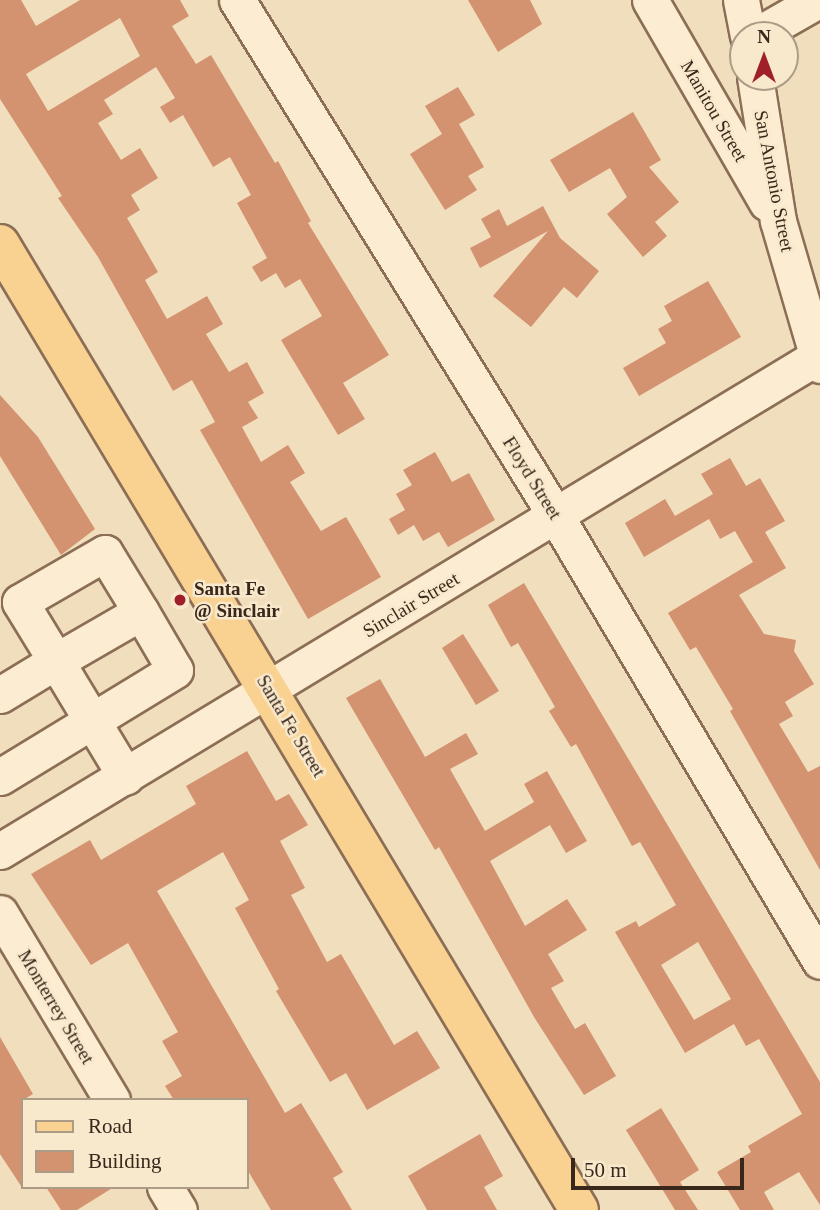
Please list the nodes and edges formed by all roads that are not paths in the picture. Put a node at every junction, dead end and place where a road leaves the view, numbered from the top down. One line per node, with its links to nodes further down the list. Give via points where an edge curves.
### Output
1 (237, 0): 11 (street, Floyd Street)
2 (650, 0): 8 (street, Manitou Street)
3 (741, 0): 5 (street)
4 (818, 0): 6 (street)
5 (745, 21)
6 (781, 21)
7 (757, 91): 8 (street, San Antonio Street)
8 (778, 221): 10 (street, San Antonio Street)
9 (0, 244): 14 (main road, Santa Fe Street)
10 (820, 358): 11 (street, Sinclair Street)
11 (557, 518): 14 (street, Sinclair Street); 21 (street, Floyd Street)
12 (141, 612): 13 (street); 13 (street, via 105,553 20,602); 16 (street, via 175,670)
13 (56, 661): 15 (street); 16 (street)
14 (270, 691): 18 (street, Sinclair Street); 25 (main road, Santa Fe Street)
15 (0, 695)
16 (94, 721): 17 (street); 18 (street)
17 (0, 777)
18 (126, 777): 19 (street, Sinclair Street)
19 (0, 851)
20 (0, 913): 22 (street, Monterrey Street)
21 (820, 961)
22 (111, 1098)
23 (166, 1189): 24 (street)
24 (179, 1210)
25 (579, 1210)

